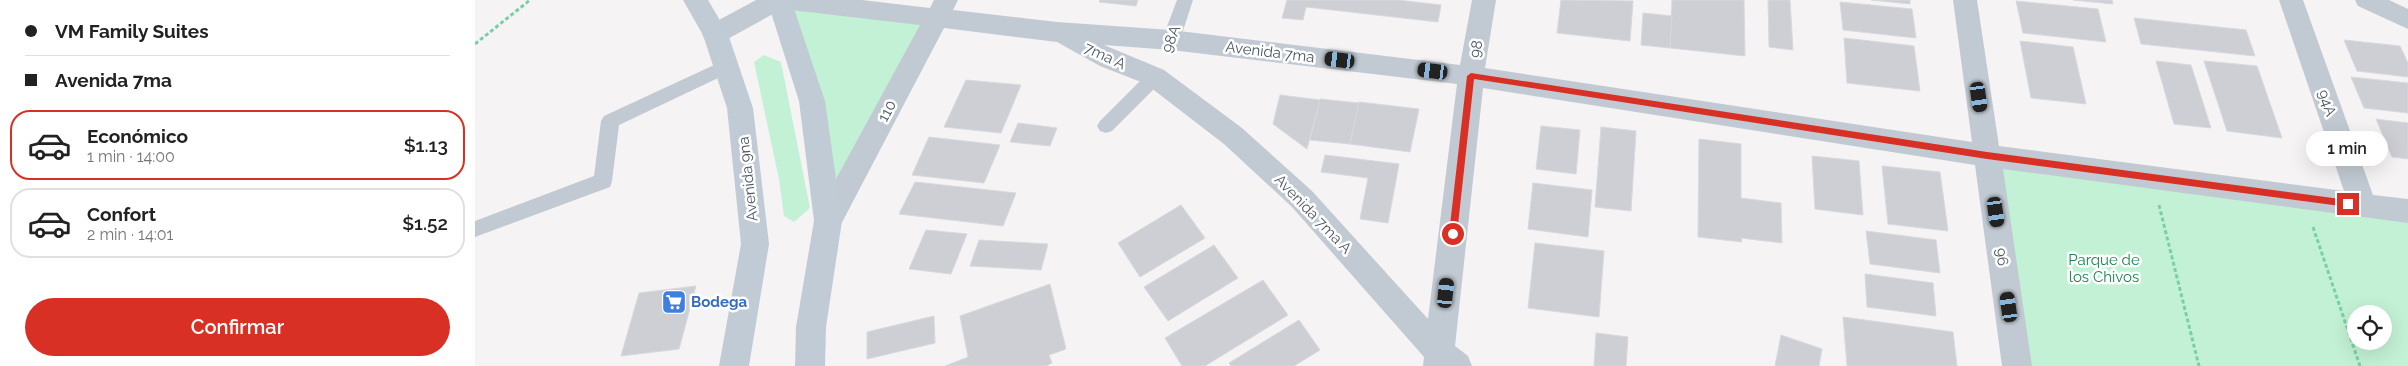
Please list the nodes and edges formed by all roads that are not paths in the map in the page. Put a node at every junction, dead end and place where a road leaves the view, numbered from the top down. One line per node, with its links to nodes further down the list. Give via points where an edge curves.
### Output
1 (695, 0): 12 (main road, Avenida 9na)
2 (778, 0): 12 (street); 21 (main road, via 812,101)
3 (783, 0): 9 (street, Avenida 7ma)
4 (1185, 0): 13 (lane, 98A)
5 (1484, 0): 15 (street, 98)
6 (1965, 0): 18 (street, 96)
7 (2291, 0): 19 (street, 94A)
8 (2367, 0): 10 (street)
9 (941, 10): 11 (street, Avenida 7ma); 21 (street, 110)
10 (2408, 20)
11 (1057, 32): 13 (street, Avenida 7ma); 16 (street, 7ma A, via 1109,59)
12 (715, 34): 14 (main road, Avenida 9na)
13 (1171, 40): 15 (street, Avenida 7ma); 16 (street, 98A)
14 (727, 66): 22 (lane, via 610,121 603,181); 24 (main road, Avenida 9na, via 740,108 755,244)
15 (1471, 76): 18 (street, Avenida 7ma); 23 (street, 98)
16 (1155, 77): 17 (lane); 23 (street, Avenida 7ma A, via 1233,136 1302,199)
17 (1106, 126)
18 (1987, 156): 19 (street, Avenida 7ma); 26 (street, 96)
19 (2363, 206): 20 (street, Avenida 7ma)
20 (2408, 212)
21 (828, 222): 25 (main road, via 811,328)
22 (475, 228)
23 (1445, 361)
24 (734, 366)
25 (810, 366)
26 (2017, 366)

